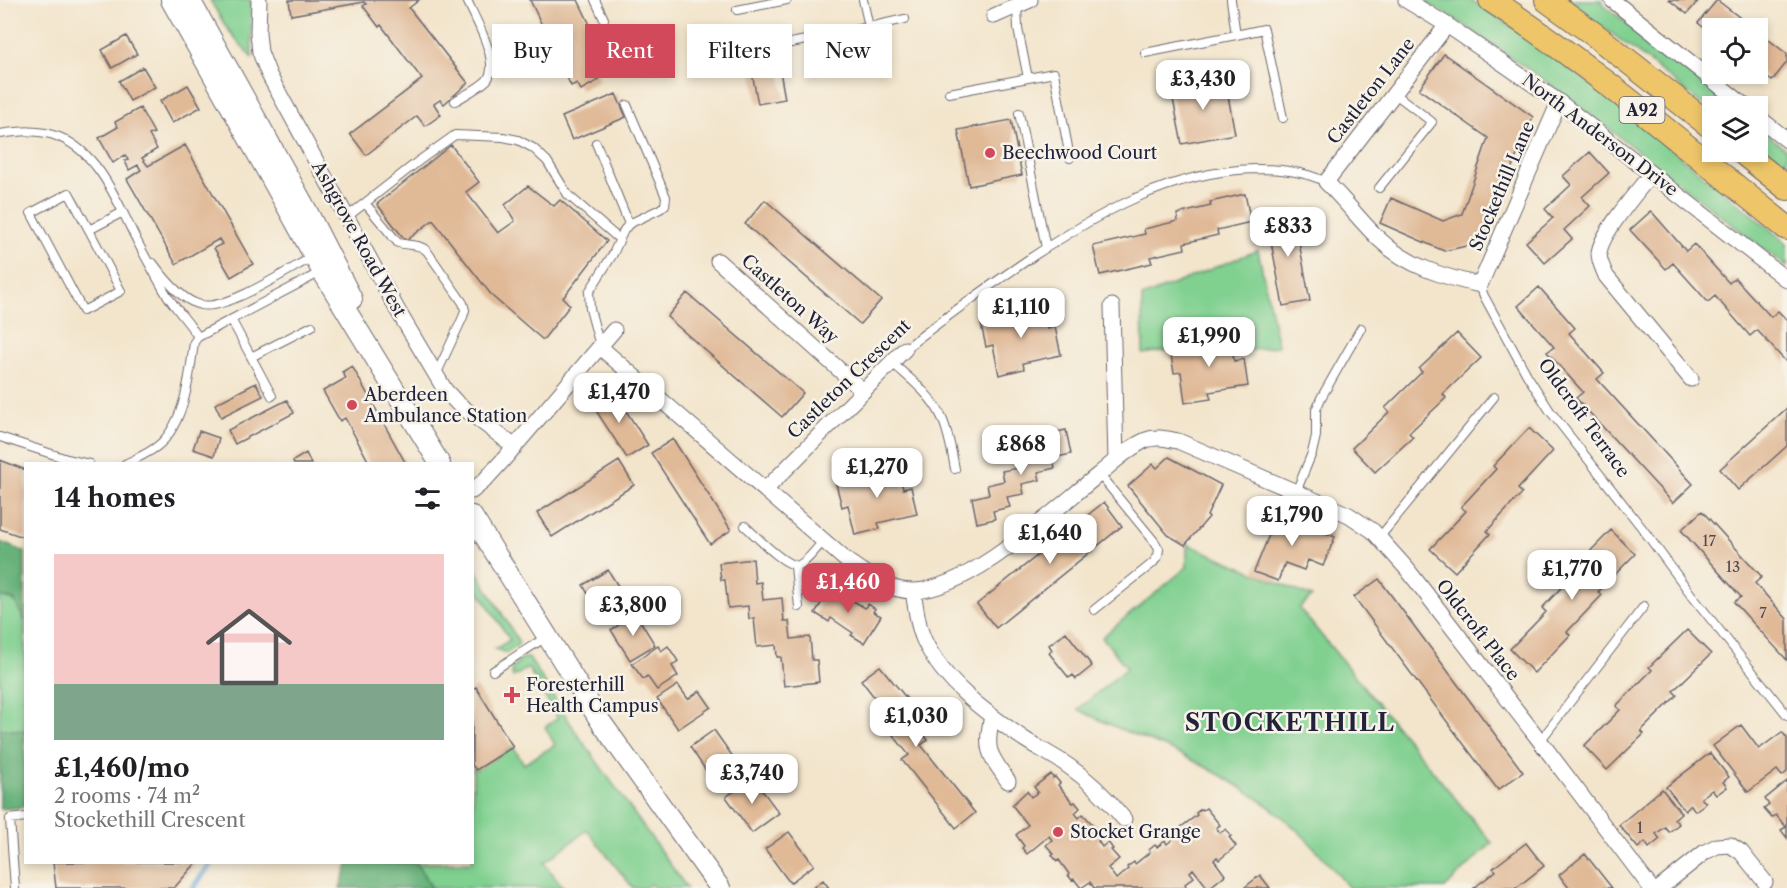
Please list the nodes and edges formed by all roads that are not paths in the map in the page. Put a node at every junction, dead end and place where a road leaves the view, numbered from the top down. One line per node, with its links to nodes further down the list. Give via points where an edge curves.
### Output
1 (171, 0): 53 (street, Ashgrove Road West, via 295,220)
2 (190, 0): 53 (street, Ashgrove Road West, via 305,207)
3 (259, 0): 45 (street, Ashgrove Road West, via 260,52 269,75)
4 (467, 0): 22 (lane, via 484,37)
5 (595, 0): 15 (lane)
6 (787, 0): 14 (lane)
7 (863, 0): 17 (lane)
8 (1231, 0): 20 (lane)
9 (1406, 0): 19 (street, North Anderson Drive)
10 (1491, 0): 47 (main road, A92, via 1608,84)
11 (1547, 0): 32 (main road, A92)
12 (1612, 0): 26 (street)
13 (1009, 8): 23 (lane, via 1018,29)
14 (737, 10)
15 (604, 19)
16 (905, 19): 18 (lane)
17 (868, 24)
18 (882, 24)
19 (1447, 25): 25 (street, Castleton Lane); 28 (street, North Anderson Drive)
20 (1236, 35): 21 (lane); 31 (lane, via 1264,29)
21 (1145, 53)
22 (492, 70): 27 (lane, via 486,81)
23 (1028, 78): 24 (lane); 37 (lane, via 1054,73)
24 (949, 93)
25 (1394, 93): 40 (street, Castleton Lane); 41 (lane, via 1432,122)
26 (1732, 96)
27 (455, 101)
28 (1559, 102): 39 (street, North Anderson Drive); 55 (street, Stockethill Lane)
29 (627, 105): 46 (lane, via 666,197 660,209)
30 (1019, 113): 51 (lane)
31 (1282, 118)
32 (1702, 119)
33 (1768, 125): 35 (street)
34 (0, 134): 44 (lane, via 27,130 60,137 82,151 98,169)
35 (1787, 140)
36 (596, 143): 46 (lane)
37 (1070, 158)
38 (1754, 162): 42 (main road)
39 (1651, 174): 54 (street, North Anderson Drive); 67 (street, via 1605,237 1599,250 1600,262 1606,276)
40 (1326, 182): 51 (lane, Castleton Crescent, via 1311,175 1275,170 1207,174 1114,207); 55 (street, via 1382,242 1401,256 1447,278)
41 (1379, 188)
42 (1787, 188)
43 (364, 203): 45 (lane); 50 (lane, via 455,135 503,137 533,148 547,161 568,195); 66 (lane, via 398,243 415,244 427,251 463,303 464,317)
44 (123, 212): 48 (lane); 49 (lane)
45 (347, 217): 66 (street, Ashgrove Road West)
46 (629, 224): 50 (lane)
47 (1787, 228)
48 (89, 230): 48 (lane, via 121,291 83,312 31,213 69,193)
49 (135, 237): 53 (lane, via 170,285 201,305 226,302); 61 (lane, via 166,296)
50 (619, 239): 62 (lane, via 590,292 590,309)
51 (1046, 248): 63 (lane, Castleton Crescent)
52 (718, 261): 68 (street, Castleton Way)
53 (325, 262): 57 (lane); 76 (street, Ashgrove Road West)
54 (1787, 280)
55 (1480, 285): 93 (lane, Oldcroft Terrace, via 1550,411)
56 (1112, 306): 73 (street)
57 (232, 321): 61 (lane); 64 (lane)
58 (312, 326): 64 (lane)
59 (1361, 328): 81 (lane, via 1318,404 1312,453)
60 (614, 330): 62 (street)
61 (198, 338): 75 (lane, via 175,426 160,443)
62 (600, 347): 72 (street); 80 (street)
63 (905, 349): 65 (street, Castleton Crescent)
64 (251, 357): 69 (lane)
65 (891, 362): 68 (street, Castleton Crescent); 77 (lane, via 915,383 942,418)
66 (436, 375): 72 (street, Ashgrove Road West, via 457,404)
67 (1691, 379)
68 (863, 391): 80 (street, Castleton Crescent)
69 (272, 396)
70 (1494, 397): 84 (lane)
71 (0, 437): 74 (lane)
72 (514, 447): 79 (street)
73 (1116, 460): 78 (street, Oldcroft Place); 81 (street, Oldcroft Place, via 1148,440 1163,437)
74 (80, 462)
75 (128, 462)
76 (439, 462)
77 (955, 469)
78 (1099, 474): 87 (street, Oldcroft Place, via 979,568 954,581); 90 (lane, via 1159,549 1153,563)
79 (474, 489)
80 (765, 490): 85 (street)
81 (1296, 492): 84 (street, Oldcroft Place, via 1349,515)
82 (474, 519): 91 (street)
83 (745, 526): 86 (lane)
84 (1379, 538): 95 (street, Oldcroft Place)
85 (823, 541): 86 (lane, via 802,564); 87 (street, via 871,578)
86 (795, 566): 89 (lane)
87 (913, 591): 94 (street, via 919,624 933,656 952,681)
88 (1644, 606): 95 (lane)
89 (799, 607)
90 (1094, 610)
91 (546, 637): 92 (lane); 101 (street, via 601,722)
92 (493, 671)
93 (1787, 715)
94 (992, 716): 96 (street, via 989,751); 98 (street, via 1087,780)
95 (1540, 741): 102 (street, Oldcroft Place)
96 (1008, 781)
97 (24, 818): 100 (lane, via 10,819)
98 (1124, 819)
99 (1765, 882): 103 (street, via 1741,852 1730,845 1706,852)
100 (15, 888)
101 (720, 888)
102 (1651, 888)
103 (1660, 888)

